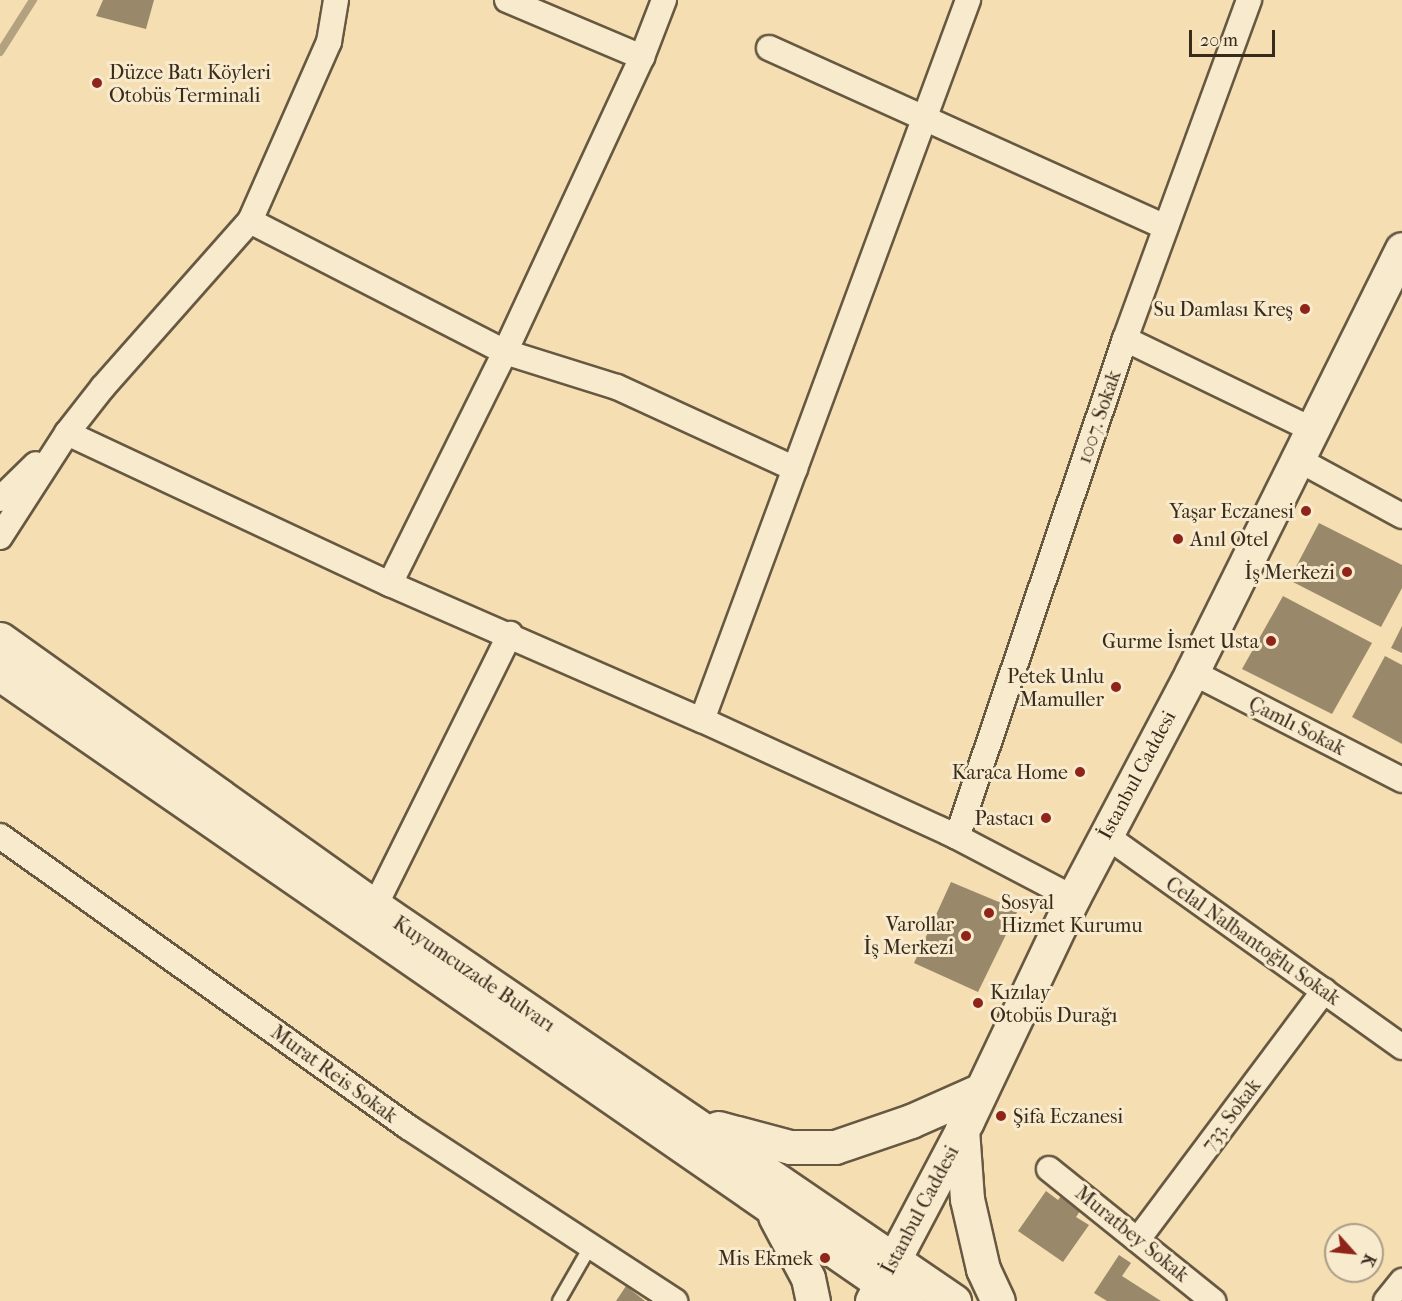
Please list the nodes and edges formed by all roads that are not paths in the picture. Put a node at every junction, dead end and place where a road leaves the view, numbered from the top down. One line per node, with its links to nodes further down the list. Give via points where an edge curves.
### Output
1 (336, 0): 9 (street, via 329,42)
2 (507, 0): 7 (street)
3 (663, 0): 7 (street)
4 (968, 0): 8 (street)
5 (1249, 0): 10 (street, 1007. Sokak)
6 (769, 48): 8 (street)
7 (642, 57): 13 (street)
8 (924, 118): 10 (street); 17 (street)
9 (250, 221): 13 (street); 15 (street)
10 (1166, 227): 12 (street, 1007. Sokak)
11 (1402, 249): 14 (main road, İstanbul Caddesi)
12 (1125, 339): 14 (street); 30 (street, 1007. Sokak)
13 (505, 352): 17 (street, via 617,387); 21 (street)
14 (1313, 430): 16 (main road, İstanbul Caddesi)
15 (67, 433): 18 (street); 20 (street); 21 (street)
16 (1299, 460): 19 (street); 24 (main road, İstanbul Caddesi)
17 (795, 470): 26 (street)
18 (0, 499)
19 (1402, 516)
20 (0, 537)
21 (390, 584): 22 (street)
22 (510, 634): 26 (street); 32 (street)
23 (0, 639): 32 (main road, Kuyumcuzade Bulvarı)
24 (1192, 672): 27 (street, Çamlı Sokak); 28 (main road, İstanbul Caddesi)
25 (0, 674): 39 (main road, Kuyumcuzade Bulvarı)
26 (702, 720): 30 (street)
27 (1402, 780)
28 (1105, 835): 31 (main road, İstanbul Caddesi); 33 (street, Celal Nalbantoğlu Sokak)
29 (0, 836): 41 (street, Murat Reis Sokak, via 408,1127)
30 (957, 837): 31 (street)
31 (1073, 898): 35 (main road, İstanbul Caddesi)
32 (375, 906): 36 (main road, Kuyumcuzade Bulvarı)
33 (1324, 991): 34 (street, Celal Nalbantoğlu Sokak); 40 (street, 733. Sokak)
34 (1402, 1047)
35 (981, 1090): 36 (main road, via 910,1121 835,1147 790,1147 750,1139); 37 (main road, İstanbul Caddesi)
36 (684, 1117): 43 (main road, Kuyumcuzade Bulvarı)
37 (962, 1129): 43 (main road, İstanbul Caddesi); 48 (main road, via 968,1199 983,1269)
38 (1049, 1168): 40 (street, Muratbey Sokak)
39 (773, 1211): 43 (main road, Kuyumcuzade Bulvarı); 46 (main road, via 808,1278)
40 (1139, 1238): 49 (street, Muratbey Sokak)
41 (590, 1247): 44 (lane); 45 (street, Murat Reis Sokak)
42 (1402, 1281): 50 (street)
43 (888, 1286): 47 (main road, Kuyumcuzade Bulvarı)
44 (559, 1301)
45 (675, 1301)
46 (813, 1301)
47 (954, 1301)
48 (998, 1301)
49 (1213, 1301)
50 (1386, 1301)

